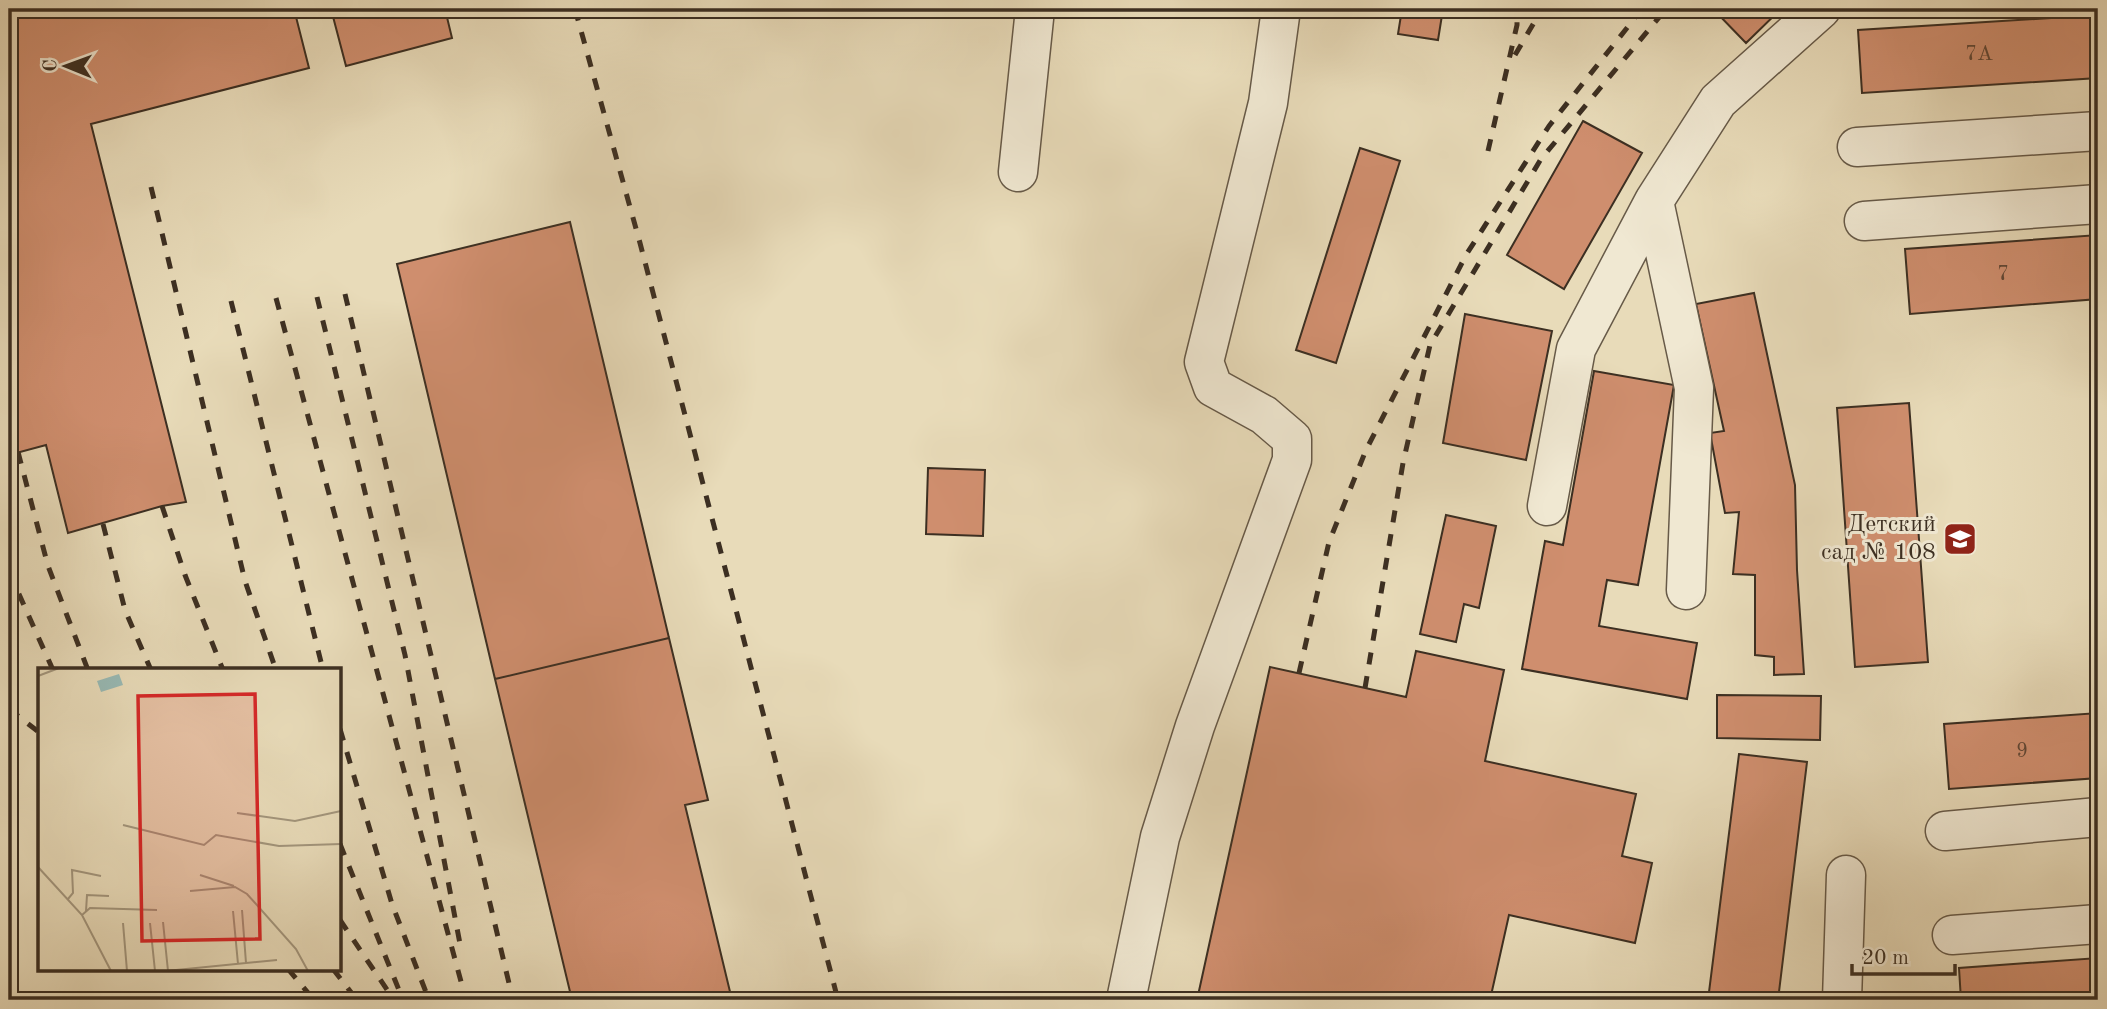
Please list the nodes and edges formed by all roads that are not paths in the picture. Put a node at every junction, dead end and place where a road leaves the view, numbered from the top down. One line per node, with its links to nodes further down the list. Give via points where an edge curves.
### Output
1 (1035, 9): 6 (street)
2 (1281, 9): 17 (street, via 1268,103 1204,362 1213,387 1264,415 1292,439 1292,460 1195,726 1160,837)
3 (1821, 9): 7 (street, via 1718,101)
4 (2098, 131): 5 (street)
5 (1857, 147)
6 (1018, 172)
7 (1654, 201): 10 (street, via 1576,349); 11 (street, via 1694,388)
8 (2098, 204): 9 (street)
9 (1864, 221)
10 (1547, 506)
11 (1686, 590)
12 (2098, 817): 13 (street)
13 (1945, 831)
14 (1846, 875): 18 (street)
15 (2098, 924): 16 (street)
16 (1952, 935)
17 (1126, 1000)
18 (1842, 1000)

